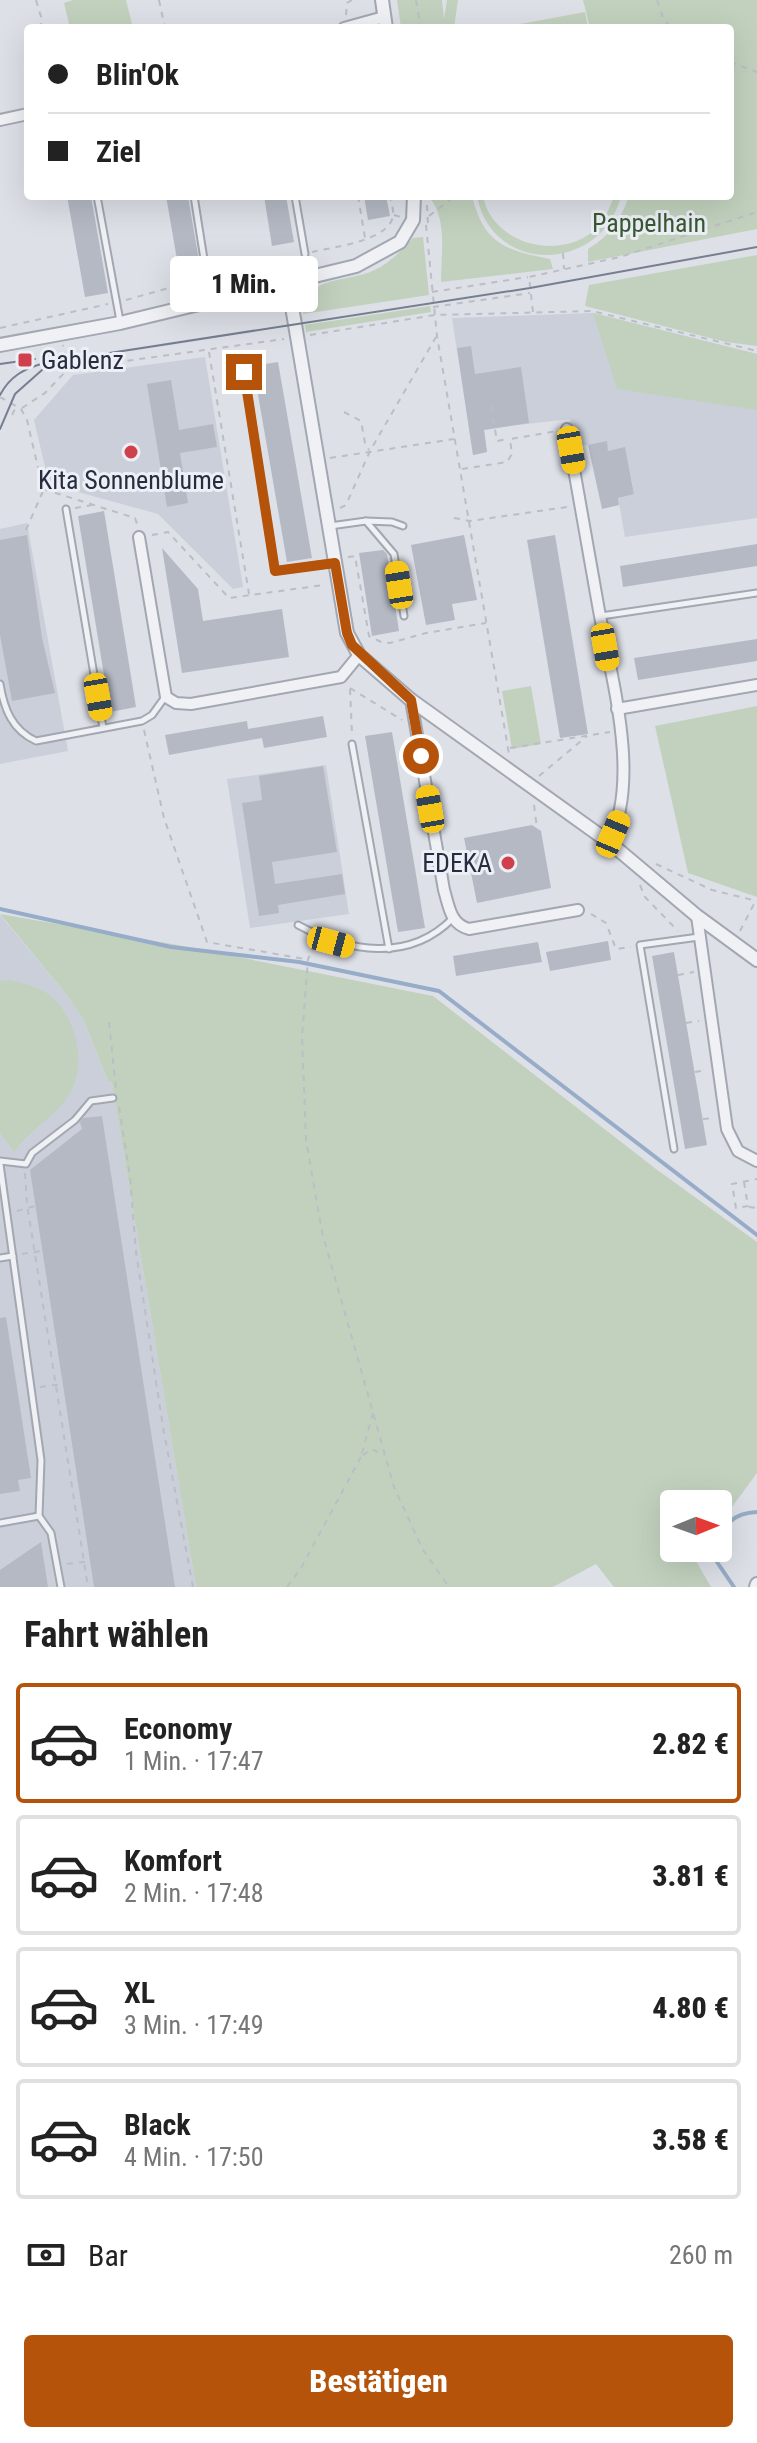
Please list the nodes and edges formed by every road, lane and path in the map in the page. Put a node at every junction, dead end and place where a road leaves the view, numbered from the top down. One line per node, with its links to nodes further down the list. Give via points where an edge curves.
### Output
1 (36, 0): 8 (path)
2 (159, 0): 9 (path)
3 (352, 0): 10 (path, via 347,3)
4 (382, 0): 7 (street)
5 (416, 0): 11 (path)
6 (657, 0): 12 (path)
7 (385, 22)
8 (41, 24)
9 (164, 24)
10 (345, 24)
11 (420, 24)
12 (668, 24)
13 (734, 63): 14 (path)
14 (757, 72)
15 (24, 115): 16 (street)
16 (0, 120)
17 (98, 200): 42 (lane)
18 (195, 200): 37 (lane)
19 (296, 200): 32 (lane)
20 (359, 200): 30 (path)
21 (391, 200): 26 (path)
22 (419, 200): 28 (street)
23 (421, 200): 27 (path)
24 (448, 200): 27 (path)
25 (757, 212): 35 (path)
26 (394, 215): 28 (path); 30 (path, via 389,225)
27 (429, 216): 29 (path)
28 (413, 220): 29 (path); 38 (street, via 400,242 374,259)
29 (428, 226): 40 (path)
30 (365, 239): 32 (path)
31 (563, 253): 35 (path)
32 (305, 254): 33 (path)
33 (275, 260): 34 (path); 34 (path, via 276,266 247,281)
34 (244, 268): 37 (path)
35 (564, 271): 36 (path)
36 (529, 277): 40 (path); 41 (path)
37 (207, 278): 42 (path)
38 (288, 283): 39 (street); 51 (street)
39 (250, 291): 46 (path, via 252,304 275,306); 47 (street)
40 (432, 292): 43 (path)
41 (531, 293): 43 (path); 44 (path)
42 (115, 303): 47 (lane); 48 (path)
43 (433, 307): 45 (path)
44 (533, 312): 45 (path); 54 (path, via 592,311)
45 (435, 315): 50 (path); 51 (path)
46 (284, 316)
47 (120, 323): 49 (street)
48 (0, 328)
49 (61, 335): 52 (street); 55 (path)
50 (437, 336): 66 (path); 68 (path)
51 (297, 337): 53 (path); 69 (street)
52 (0, 345)
53 (209, 350): 55 (path); 85 (path)
54 (757, 351)
55 (68, 369): 62 (path)
56 (244, 372): 82 (lane, via 275,571)
57 (0, 397): 58 (path)
58 (5, 399): 59 (path); 60 (path)
59 (2, 404)
60 (16, 406): 62 (path); 64 (path)
61 (491, 406): 67 (path, via 497,441)
62 (21, 409): 71 (path)
63 (344, 412): 68 (path, via 361,421)
64 (12, 415)
65 (567, 429): 67 (path); 73 (street)
66 (456, 439): 68 (path); 70 (path)
67 (510, 439): 70 (path, via 507,462)
68 (370, 451): 69 (path); 76 (path, via 346,505)
69 (318, 460): 76 (street)
70 (461, 470): 78 (path)
71 (43, 489): 72 (path); 80 (path)
72 (94, 505): 74 (path); 81 (path, via 135,518)
73 (580, 505): 78 (path); 87 (street)
74 (66, 509): 96 (lane)
75 (454, 518): 78 (path)
76 (328, 521): 77 (lane); 82 (street)
77 (366, 521): 79 (lane); 86 (lane, via 394,554)
78 (470, 521): 88 (path)
79 (403, 526)
80 (26, 530)
81 (139, 537): 85 (path, via 168,532 229,598); 92 (street)
82 (340, 560): 83 (street); 88 (path, via 355,556 369,636 375,640 390,643)
83 (339, 583): 85 (path); 89 (street, via 347,633)
84 (757, 593): 87 (lane)
85 (249, 595)
86 (404, 616)
87 (600, 616): 94 (street)
88 (487, 623): 101 (path)
89 (359, 655): 92 (street, via 341,677 191,704); 93 (street)
90 (0, 684): 96 (lane, via 17,729 36,741)
91 (757, 685): 94 (street)
92 (166, 697): 95 (lane)
93 (411, 700): 97 (street); 102 (street)
94 (617, 709): 98 (street)
95 (142, 721): 96 (lane); 118 (path, via 164,818 207,942)
96 (103, 728)
97 (417, 729): 100 (path, via 350,688); 110 (street)
98 (619, 731): 99 (path); 105 (street, via 622,801)
99 (587, 736): 101 (path); 103 (path)
100 (352, 744): 117 (lane)
101 (508, 748): 102 (path)
102 (512, 771): 103 (street)
103 (530, 783): 104 (path); 105 (street)
104 (537, 828)
105 (609, 842): 106 (street)
106 (647, 874): 107 (path, via 656,864 712,890); 109 (street); 114 (path, via 639,886 645,897)
107 (756, 901): 115 (path)
108 (578, 910): 110 (street, via 469,929); 116 (path, via 606,923 616,949)
109 (697, 916): 113 (street); 115 (street)
110 (453, 918): 117 (lane, via 440,931)
111 (298, 925): 112 (lane)
112 (320, 936): 117 (lane, via 358,949); 118 (path)
113 (700, 936): 114 (lane); 131 (street, via 727,1129 738,1151)
114 (686, 938): 116 (lane)
115 (733, 943): 119 (street)
116 (640, 945): 130 (lane)
117 (389, 949)
118 (308, 960): 152 (path, via 302,1037 306,1140 322,1232)
119 (757, 960)
120 (696, 972): 121 (path)
121 (678, 975)
122 (704, 1020): 124 (path)
123 (109, 1022): 168 (path, via 136,1252)
124 (686, 1023)
125 (711, 1069): 126 (path)
126 (695, 1072)
127 (113, 1098): 133 (lane, via 91,1101)
128 (719, 1117): 129 (path)
129 (703, 1119)
130 (674, 1149)
131 (757, 1161)
132 (0, 1162): 133 (lane); 140 (lane)
133 (26, 1164): 139 (path)
134 (757, 1179): 135 (path)
135 (744, 1182): 137 (path); 137 (path, via 732,1184 736,1208)
136 (35, 1206): 139 (path)
137 (748, 1206): 138 (path)
138 (757, 1208)
139 (28, 1210): 140 (path); 142 (path)
140 (8, 1212): 143 (lane)
141 (42, 1251): 142 (path)
142 (35, 1252): 143 (path); 146 (path)
143 (13, 1256): 144 (lane); 151 (lane)
144 (0, 1258)
145 (49, 1294): 146 (path)
146 (42, 1295): 148 (path)
147 (56, 1339): 148 (path)
148 (49, 1340): 150 (path)
149 (63, 1384): 150 (path)
150 (56, 1385): 151 (path); 154 (path)
151 (31, 1388): 159 (lane, via 41,1460)
152 (374, 1412): 155 (path); 156 (path)
153 (70, 1428): 154 (path)
154 (62, 1429): 158 (path)
155 (385, 1455): 156 (path, via 371,1449); 170 (path, via 423,1550)
156 (361, 1457): 169 (path)
157 (77, 1472): 158 (path)
158 (70, 1473): 161 (path)
159 (39, 1516): 162 (lane); 165 (lane, via 51,1533)
160 (83, 1516): 161 (path)
161 (77, 1517): 164 (path)
162 (0, 1523)
163 (90, 1561): 164 (path)
164 (84, 1562): 165 (path); 167 (path)
165 (58, 1565): 166 (lane)
166 (61, 1587)
167 (88, 1587)
168 (193, 1587)
169 (287, 1587)
170 (449, 1587)

